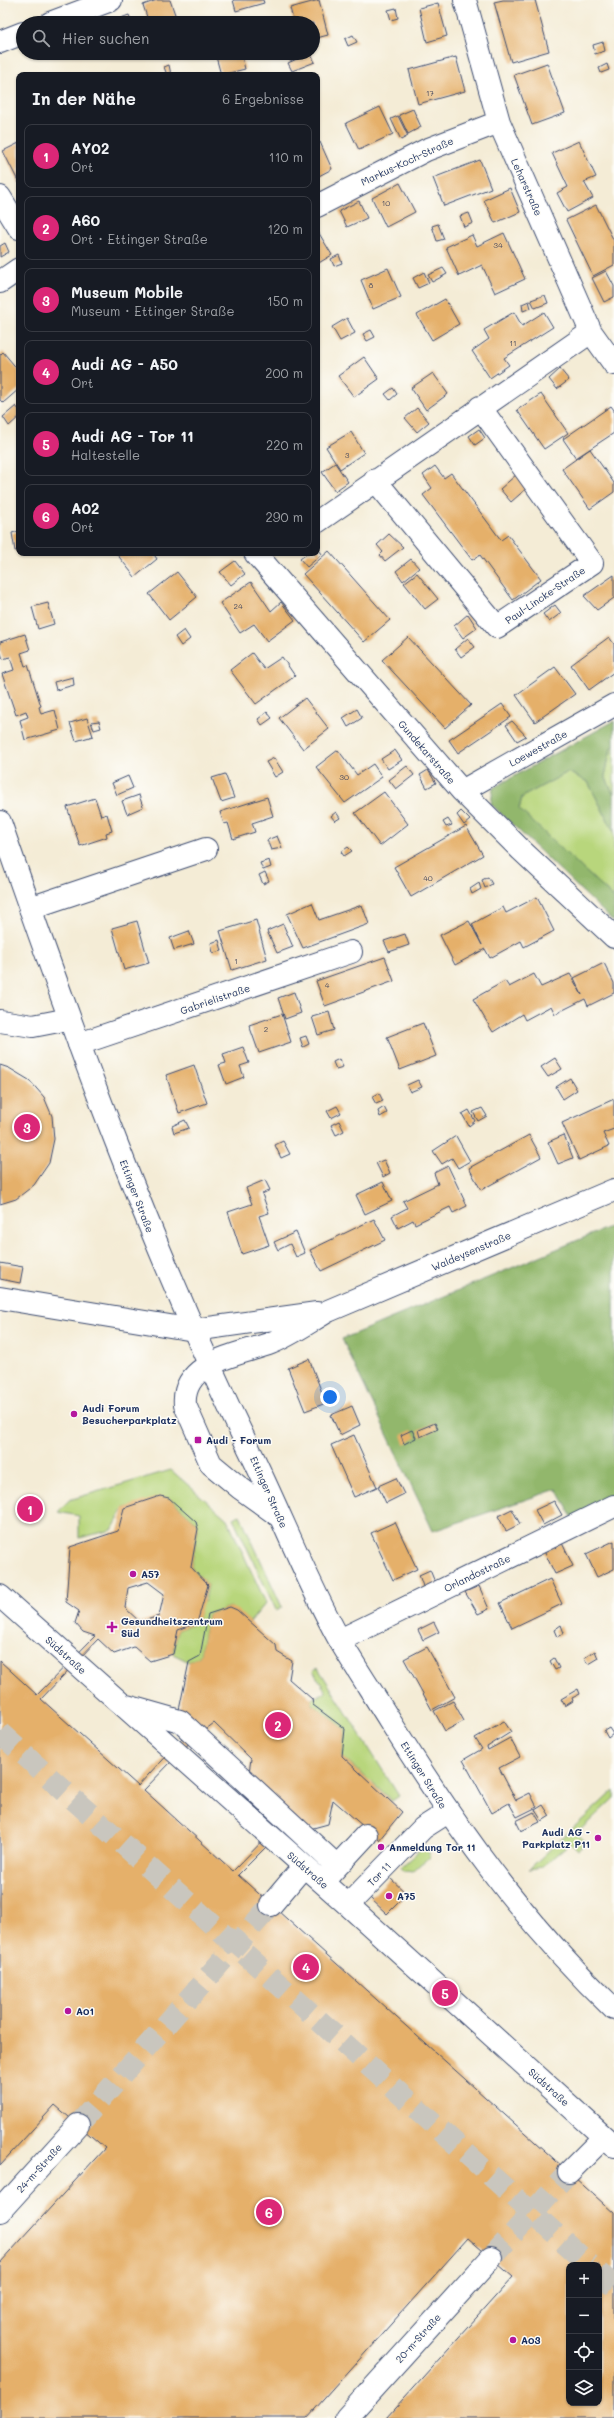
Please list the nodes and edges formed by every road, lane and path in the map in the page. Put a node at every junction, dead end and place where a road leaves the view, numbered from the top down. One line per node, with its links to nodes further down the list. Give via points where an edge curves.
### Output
1 (465, 0): 6 (street, Leharstraße)
2 (97, 2): 3 (street)
3 (66, 16)
4 (16, 36): 5 (street)
5 (0, 42)
6 (499, 122): 8 (street, Markus-Koch-Straße, via 426,150); 12 (street, Leharstraße)
7 (0, 197): 9 (street)
8 (320, 204)
9 (16, 223)
10 (16, 271): 11 (street)
11 (0, 282)
12 (591, 332): 13 (street, Leharstraße); 14 (street)
13 (614, 364)
14 (480, 407): 15 (street); 15 (street, Paul-Lincke-Straße, via 592,564 497,627)
15 (375, 480): 16 (street)
16 (320, 520)
17 (264, 556): 19 (street, Gundekarstraße)
18 (614, 705): 19 (street, Loewestraße)
19 (462, 791): 23 (street, Gundekarstraße)
20 (0, 822): 22 (street, Ettinger Straße)
21 (206, 849): 22 (street)
22 (30, 908): 25 (street, Ettinger Straße)
23 (614, 937)
24 (351, 952): 27 (street, Gabrielistraße)
25 (69, 1019): 26 (street, via 32,1026); 27 (street, Ettinger Straße)
26 (0, 1021)
27 (79, 1044): 31 (street, Ettinger Straße, via 141,1209)
28 (614, 1190): 30 (street, Waldeysenstraße)
29 (0, 1298): 31 (street, Waldeysenstraße)
30 (328, 1311): 31 (street, Waldeysenstraße); 32 (street, Waldeysenstraße, via 271,1343)
31 (194, 1330): 32 (street, Ettinger Straße)
32 (208, 1364): 34 (street, Ettinger Straße); 34 (street, via 188,1383 184,1397 198,1440 211,1464)
33 (614, 1506): 36 (street, Orlandostraße)
34 (279, 1516): 36 (street, Ettinger Straße)
35 (0, 1596): 37 (street, Südstraße)
36 (340, 1640): 38 (street, Ettinger Straße)
37 (122, 1705): 40 (street, via 180,1721); 41 (street, Südstraße)
38 (448, 1812): 44 (street, Tor 11, via 423,1828); 45 (street, Ettinger Straße, via 488,1868 545,1938)
39 (366, 1834): 40 (street)
40 (337, 1866): 42 (street)
41 (303, 1867): 42 (street, Südstraße); 43 (street)
42 (322, 1883): 44 (street, Südstraße)
43 (271, 1905)
44 (348, 1905): 47 (street, Südstraße)
45 (614, 2009)
46 (78, 2124): 49 (street, 24-m-Straße)
47 (609, 2141): 48 (street)
48 (569, 2172)
49 (0, 2212)
50 (491, 2258): 51 (street, 20-m-Straße)
51 (346, 2418)

